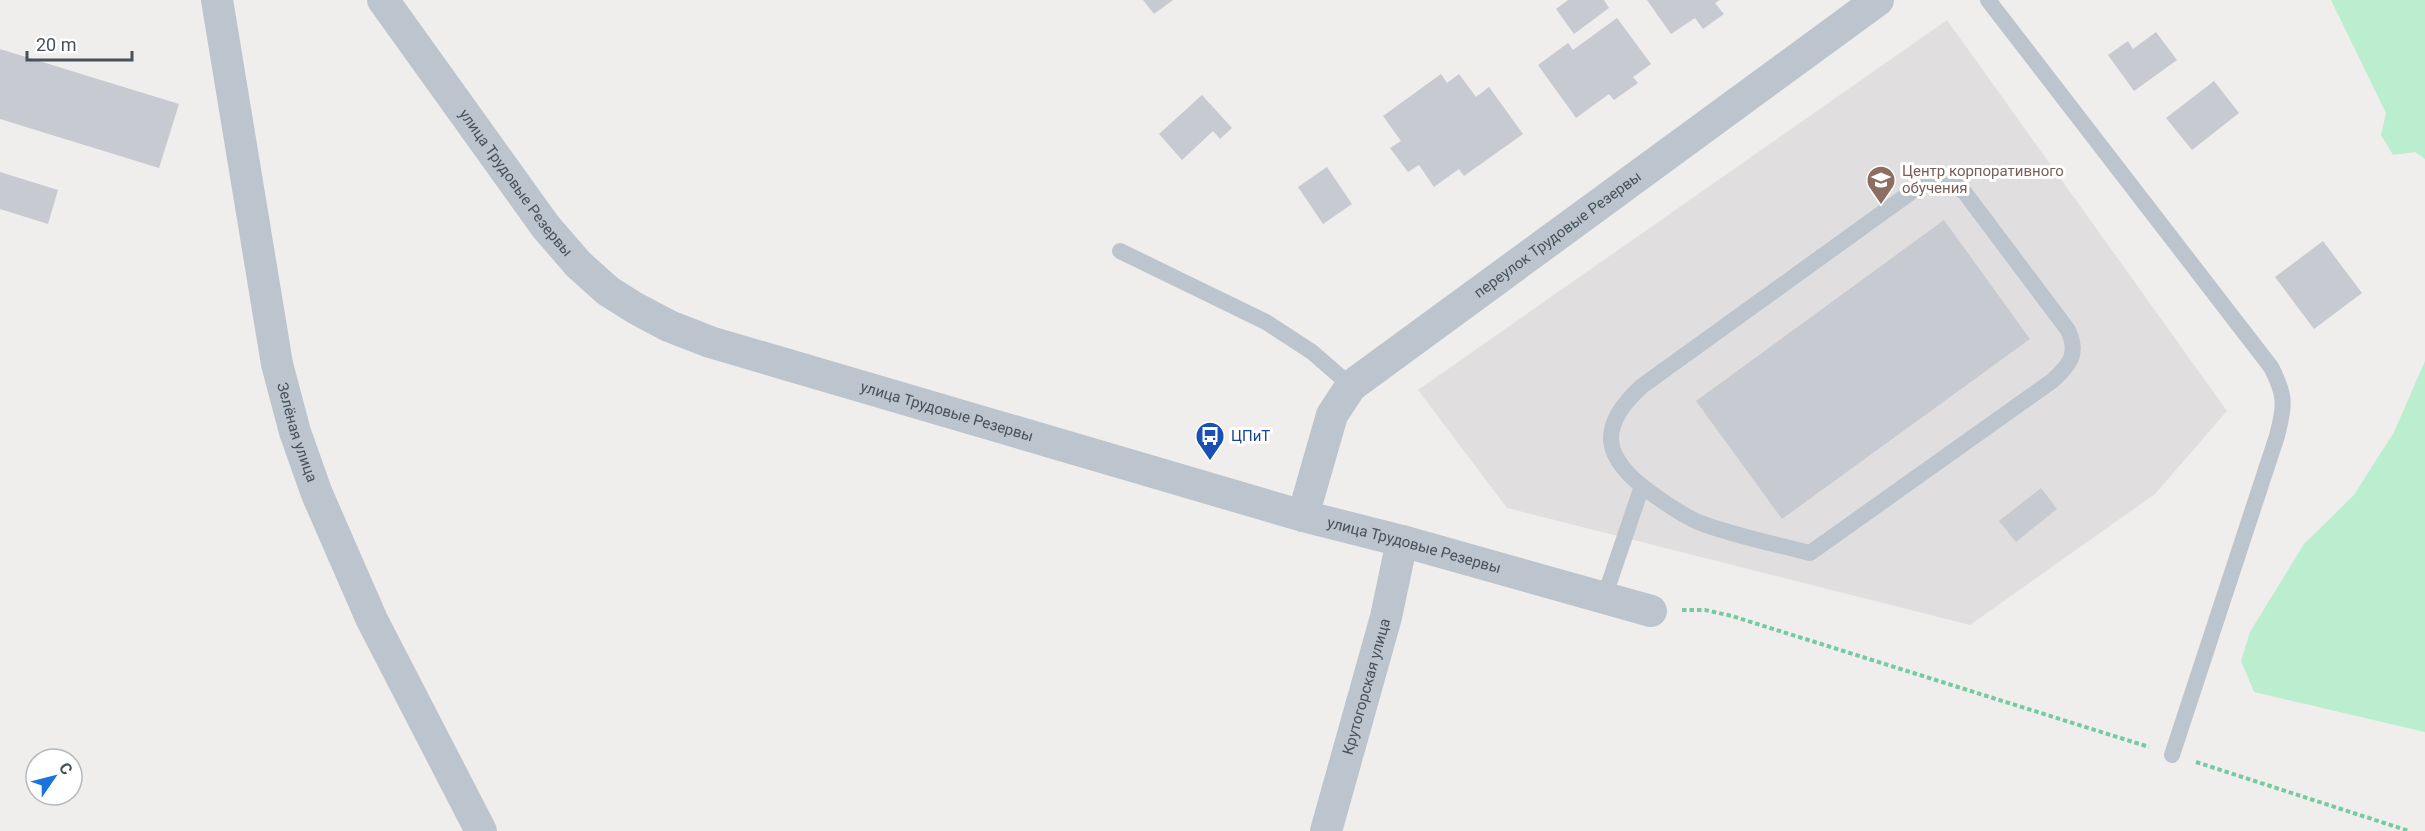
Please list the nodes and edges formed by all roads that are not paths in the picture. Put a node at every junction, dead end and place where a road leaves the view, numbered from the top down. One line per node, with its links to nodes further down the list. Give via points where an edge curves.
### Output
1 (217, 0): 13 (street, Зелёная улица, via 275,354 295,432 317,494 372,620)
2 (383, 0): 8 (street, улица Трудовые Резервы, via 546,228 600,284 635,308 710,342)
3 (1878, 0): 6 (street, переулок Трудовые Резервы)
4 (1988, 0): 12 (lane, via 2271,367 2283,390 2283,414 2277,436)
5 (1120, 251): 6 (lane, via 1266,322 1312,352)
6 (1351, 386): 8 (street, переулок Трудовые Резервы, via 1332,415)
7 (1642, 486): 7 (lane, via 1620,466 1610,441 1618,412 1629,397 1921,185 1933,181 1956,185 1965,193 2074,342 2066,369 2052,381 1810,553 1696,521); 10 (lane)
8 (1303, 516): 9 (street, улица Трудовые Резервы)
9 (1402, 541): 10 (street, улица Трудовые Резервы); 14 (street, Крутогорская улица, via 1386,617)
10 (1604, 598): 11 (street, улица Трудовые Резервы)
11 (1651, 611)
12 (2172, 755)
13 (481, 831)
14 (1326, 831)

